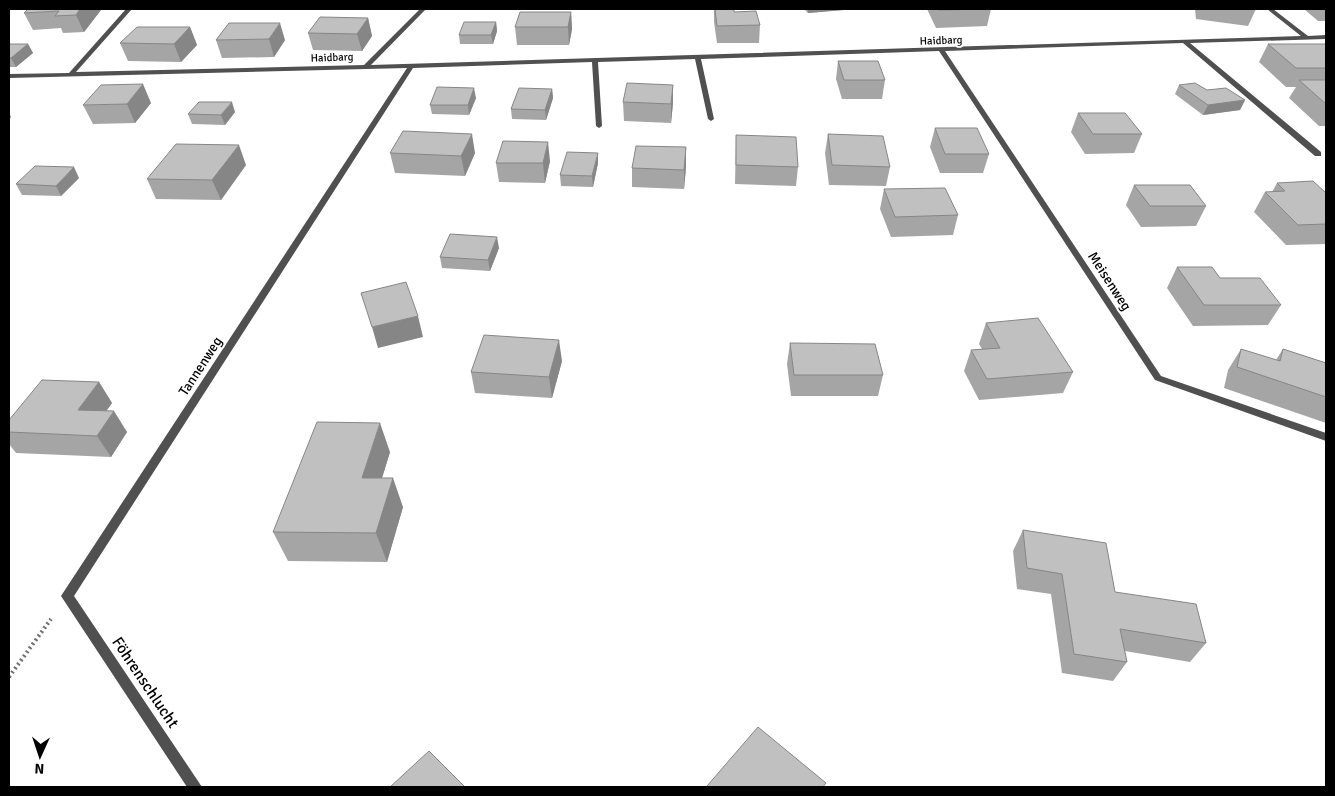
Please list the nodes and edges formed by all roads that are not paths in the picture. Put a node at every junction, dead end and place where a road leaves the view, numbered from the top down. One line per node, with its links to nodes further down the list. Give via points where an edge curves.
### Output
1 (129, 9): 12 (street)
2 (423, 9): 10 (street)
3 (1270, 9): 5 (street)
4 (1326, 37): 5 (street, Haidbarg)
5 (1307, 38): 6 (street, Haidbarg)
6 (1185, 42): 7 (street, Haidbarg); 16 (street)
7 (941, 50): 8 (street, Haidbarg); 17 (street, Meisenweg, via 1158,378)
8 (698, 58): 9 (street, Haidbarg); 14 (street)
9 (595, 61): 11 (street, Haidbarg); 15 (street)
10 (366, 66): 11 (street, Haidbarg); 12 (street, Haidbarg)
11 (411, 66): 18 (street, Tannenweg)
12 (70, 75): 13 (street, Haidbarg)
13 (9, 76)
14 (710, 119)
15 (599, 126)
16 (1318, 154)
17 (1326, 437)
18 (67, 596): 19 (street, Föhrenschlucht)
19 (195, 787)

